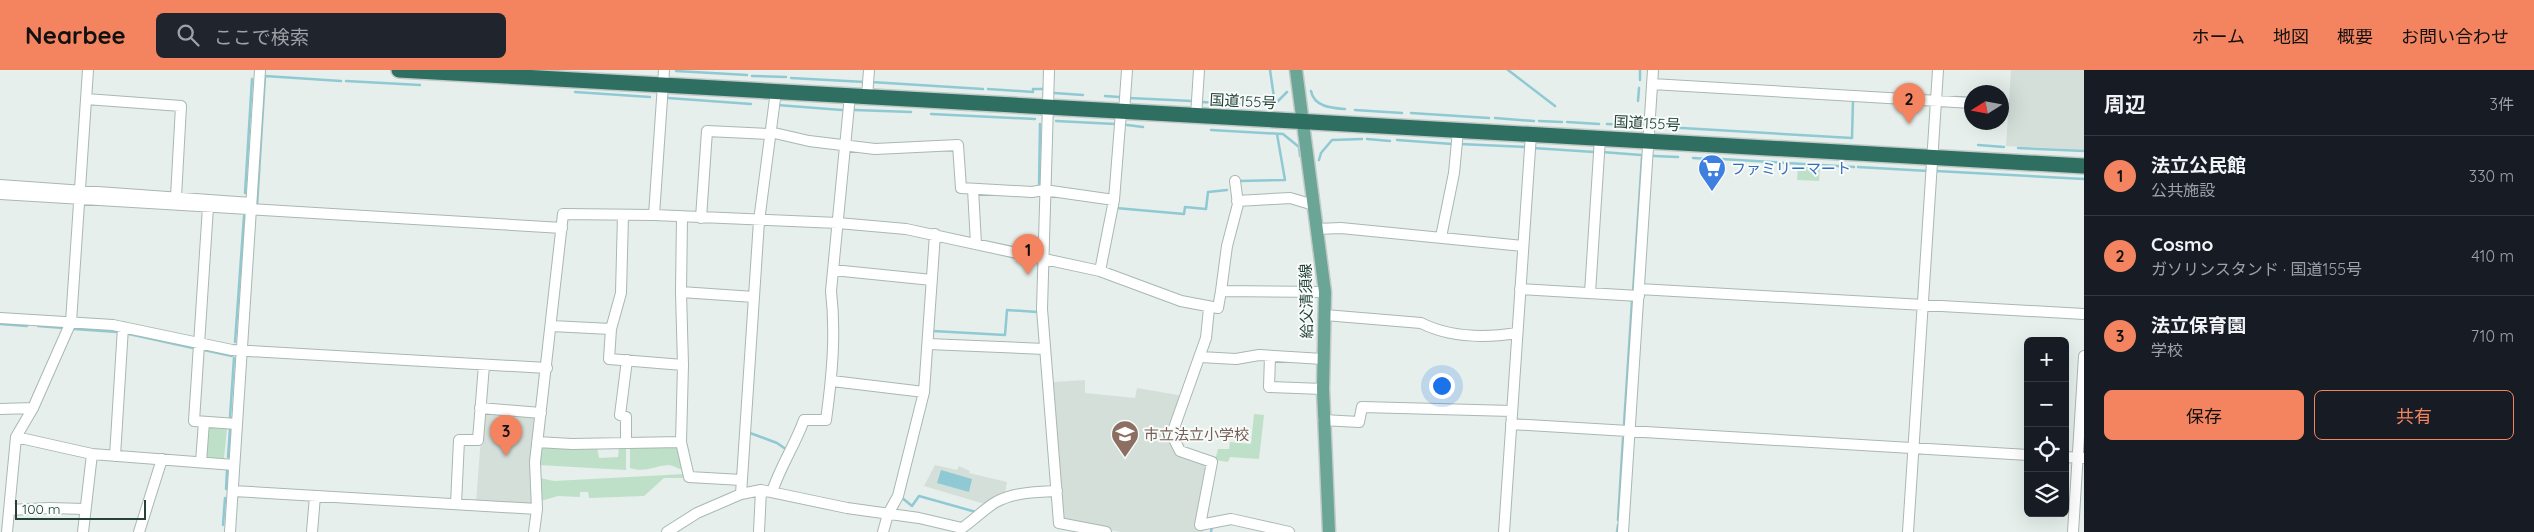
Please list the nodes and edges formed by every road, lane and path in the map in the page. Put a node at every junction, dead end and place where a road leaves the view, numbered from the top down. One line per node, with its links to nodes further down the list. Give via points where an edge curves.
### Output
1 (88, 70): 16 (street)
2 (260, 70): 41 (street)
3 (399, 70): 11 (highway, 国道155号)
4 (869, 70): 15 (street)
5 (1049, 70): 19 (street)
6 (1127, 70): 20 (street)
7 (1199, 70): 21 (street)
8 (1296, 70): 22 (main road, 給父清須線)
9 (1653, 70): 12 (street)
10 (1938, 70): 17 (street)
11 (663, 77): 13 (highway, 国道155号); 44 (street)
12 (1652, 84): 17 (street); 27 (street)
13 (776, 91): 14 (highway, 国道155号); 24 (street)
14 (850, 96): 15 (highway, 国道155号); 28 (street)
15 (867, 96): 19 (highway, 国道155号)
16 (86, 99): 36 (street); 37 (street, via 181,106)
17 (1936, 100): 18 (street); 29 (street)
18 (1964, 102)
19 (1046, 107): 20 (highway, 国道155号); 34 (street)
20 (1122, 112): 21 (highway, 国道155号); 38 (street)
21 (1196, 116): 22 (highway, 国道155号)
22 (1304, 122): 23 (highway, 国道155号); 40 (main road, 給父清須線)
23 (1458, 131): 25 (highway, 国道155号); 52 (street, via 1454,173)
24 (770, 133): 28 (street); 46 (street, via 707,131); 47 (street)
25 (1531, 134): 26 (highway, 国道155号); 54 (street)
26 (1600, 138): 27 (highway, 国道155号); 64 (street)
27 (1648, 141): 29 (highway, 国道155号); 63 (street)
28 (845, 145): 33 (street, via 875,149 958,146 961,188); 48 (street)
29 (1933, 157): 30 (highway, 国道155号); 66 (street)
30 (2084, 166)
31 (1235, 181): 39 (street)
32 (0, 186): 36 (street)
33 (973, 189): 34 (street); 53 (street)
34 (1044, 190): 38 (street); 55 (street)
35 (0, 194): 36 (street)
36 (79, 195): 37 (street); 42 (street); 71 (street)
37 (176, 197): 41 (street)
38 (1114, 200): 57 (street)
39 (1237, 201): 40 (street, via 1290,198); 60 (street)
40 (1314, 205): 50 (main road, 給父清須線)
41 (251, 206): 42 (street); 49 (street); 79 (street)
42 (208, 207): 76 (street)
43 (623, 215): 44 (street); 49 (street, via 563,214); 74 (street, via 621,293)
44 (654, 215): 45 (street)
45 (682, 216): 46 (street); 61 (street)
46 (702, 218): 47 (street)
47 (759, 221): 48 (street); 65 (street)
48 (838, 222): 51 (street); 56 (street)
49 (562, 228): 72 (street)
50 (1317, 229): 52 (street, via 1341,228); 62 (main road, 給父清須線)
51 (934, 234): 53 (street); 58 (street)
52 (1441, 237): 54 (street)
53 (976, 244): 55 (street)
54 (1523, 246): 59 (street)
55 (1043, 259): 57 (street); 78 (street)
56 (833, 270): 58 (street); 88 (street)
57 (1100, 271): 67 (street)
58 (932, 280): 77 (street)
59 (1520, 289): 64 (street); 75 (street)
60 (1221, 291): 62 (street); 67 (street, via 1218,308)
61 (681, 292): 65 (street); 86 (street)
62 (1325, 292): 69 (main road, 給父清須線)
63 (1639, 292): 64 (street); 66 (street); 100 (street)
64 (1590, 293)
65 (754, 297): 113 (street)
66 (1923, 305): 68 (street); 105 (street)
67 (1209, 308): 82 (street)
68 (2084, 314)
69 (1325, 315): 75 (street, via 1421,323 1475,337); 83 (main road, 給父清須線)
70 (0, 318): 71 (street)
71 (71, 322): 73 (street); 91 (street)
72 (551, 326): 74 (street); 87 (street)
73 (123, 327): 76 (street); 108 (street)
74 (611, 329): 84 (street, via 609,358)
75 (1517, 333): 94 (street)
76 (199, 343): 79 (street); 97 (street, via 194,421)
77 (928, 344): 78 (street); 90 (street)
78 (1045, 349): 116 (street)
79 (242, 351): 85 (street); 98 (street)
80 (1270, 356): 82 (street, via 1236,359); 83 (street); 89 (street, via 1269,387)
81 (2084, 356): 109 (street)
82 (1200, 357): 125 (street, via 1174,428 1174,441 1180,451 1212,462 1200,525)
83 (1323, 358): 89 (main road, 給父清須線)
84 (627, 360): 86 (street); 104 (street, via 620,415 626,418)
85 (484, 364): 87 (street); 92 (street)
86 (683, 366): 103 (street)
87 (547, 368): 95 (street)
88 (832, 381): 90 (street); 117 (street, via 826,420 804,420)
89 (1322, 389): 96 (main road, 給父清須線)
90 (924, 392): 124 (street, via 898,496)
91 (33, 408): 93 (street); 101 (street)
92 (480, 408): 95 (street); 120 (street, via 478,440 459,440)
93 (0, 409)
94 (1512, 412): 96 (street, via 1362,407 1359,422); 99 (street)
95 (541, 413): 102 (street)
96 (1324, 420): 137 (main road, 給父清須線)
97 (204, 422): 98 (street); 111 (street)
98 (237, 424): 112 (street)
99 (1511, 424): 100 (street); 138 (street)
100 (1630, 431): 105 (street); 139 (street)
101 (16, 437): 106 (street); 122 (street)
102 (537, 442): 104 (street); 121 (street)
103 (681, 442): 104 (street); 113 (street, via 689,478)
104 (626, 443)
105 (1914, 448): 107 (street); 140 (street)
106 (92, 454): 108 (street); 123 (street)
107 (2024, 455)
108 (115, 456): 110 (street)
109 (2081, 458): 141 (street)
110 (162, 460): 111 (street); 128 (street)
111 (201, 462): 112 (street)
112 (234, 465): 115 (street)
113 (742, 480): 118 (street)
114 (761, 490): 117 (street); 118 (street); 133 (street)
115 (233, 491): 119 (street); 129 (street)
116 (1057, 491): 124 (street, via 1034,492 996,502 962,528); 135 (street, via 1059,522)
117 (772, 492): 124 (street)
118 (741, 494): 132 (street, via 684,520)
119 (315, 496): 120 (street); 130 (street)
120 (456, 504): 121 (street)
121 (537, 509): 131 (street)
122 (9, 510): 123 (street); 126 (street)
123 (85, 510): 127 (street)
124 (888, 514): 134 (street)
125 (1207, 527): 136 (street, via 1231,519)
126 (7, 532)
127 (82, 532)
128 (139, 532)
129 (230, 532)
130 (312, 532)
131 (534, 532)
132 (667, 532)
133 (759, 532)
134 (883, 532)
135 (1106, 532)
136 (1288, 532)
137 (1329, 532)
138 (1504, 532)
139 (1623, 532)
140 (1908, 532)
141 (2073, 532)

